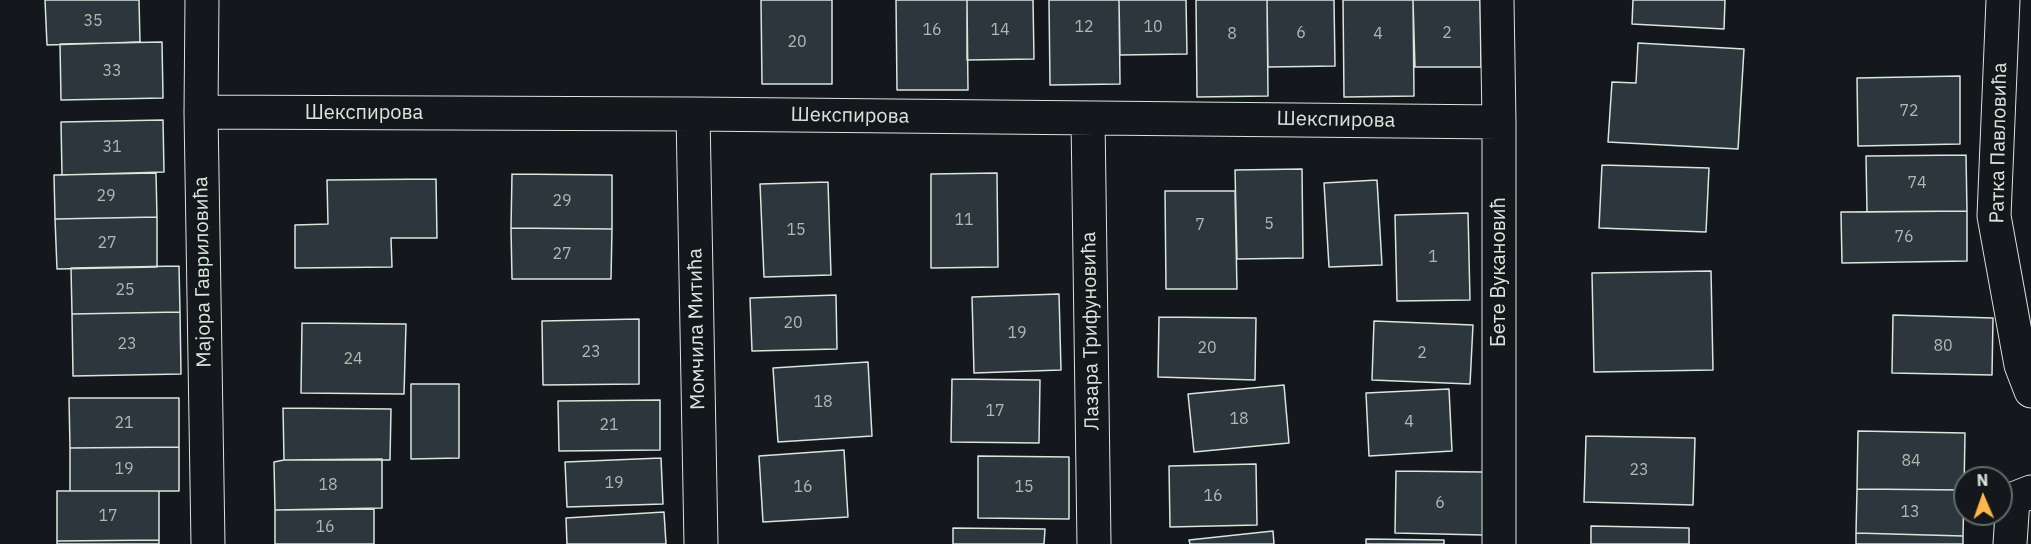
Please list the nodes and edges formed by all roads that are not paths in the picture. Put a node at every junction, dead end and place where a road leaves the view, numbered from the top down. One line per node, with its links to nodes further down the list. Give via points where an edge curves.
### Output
1 (202, 0): 4 (street, Мајора Гавриловића)
2 (1497, 0): 7 (street, Бете Вукановић)
3 (2003, 0): 8 (street, Ратка Павловића, via 1994,216 2021,365)
4 (201, 112): 5 (street, Шекспирова); 10 (street, Мајора Гавриловића)
5 (693, 114): 6 (street, Шекспирова); 11 (street, Момчила Митића)
6 (1088, 118): 7 (street, Шекспирова); 12 (street, Лазара Трифуновића)
7 (1499, 122): 13 (street, Бете Вукановић)
8 (2031, 391)
9 (2031, 492): 14 (street, via 2013,499)
10 (208, 544)
11 (701, 544)
12 (1094, 544)
13 (1499, 544)
14 (2010, 544)

